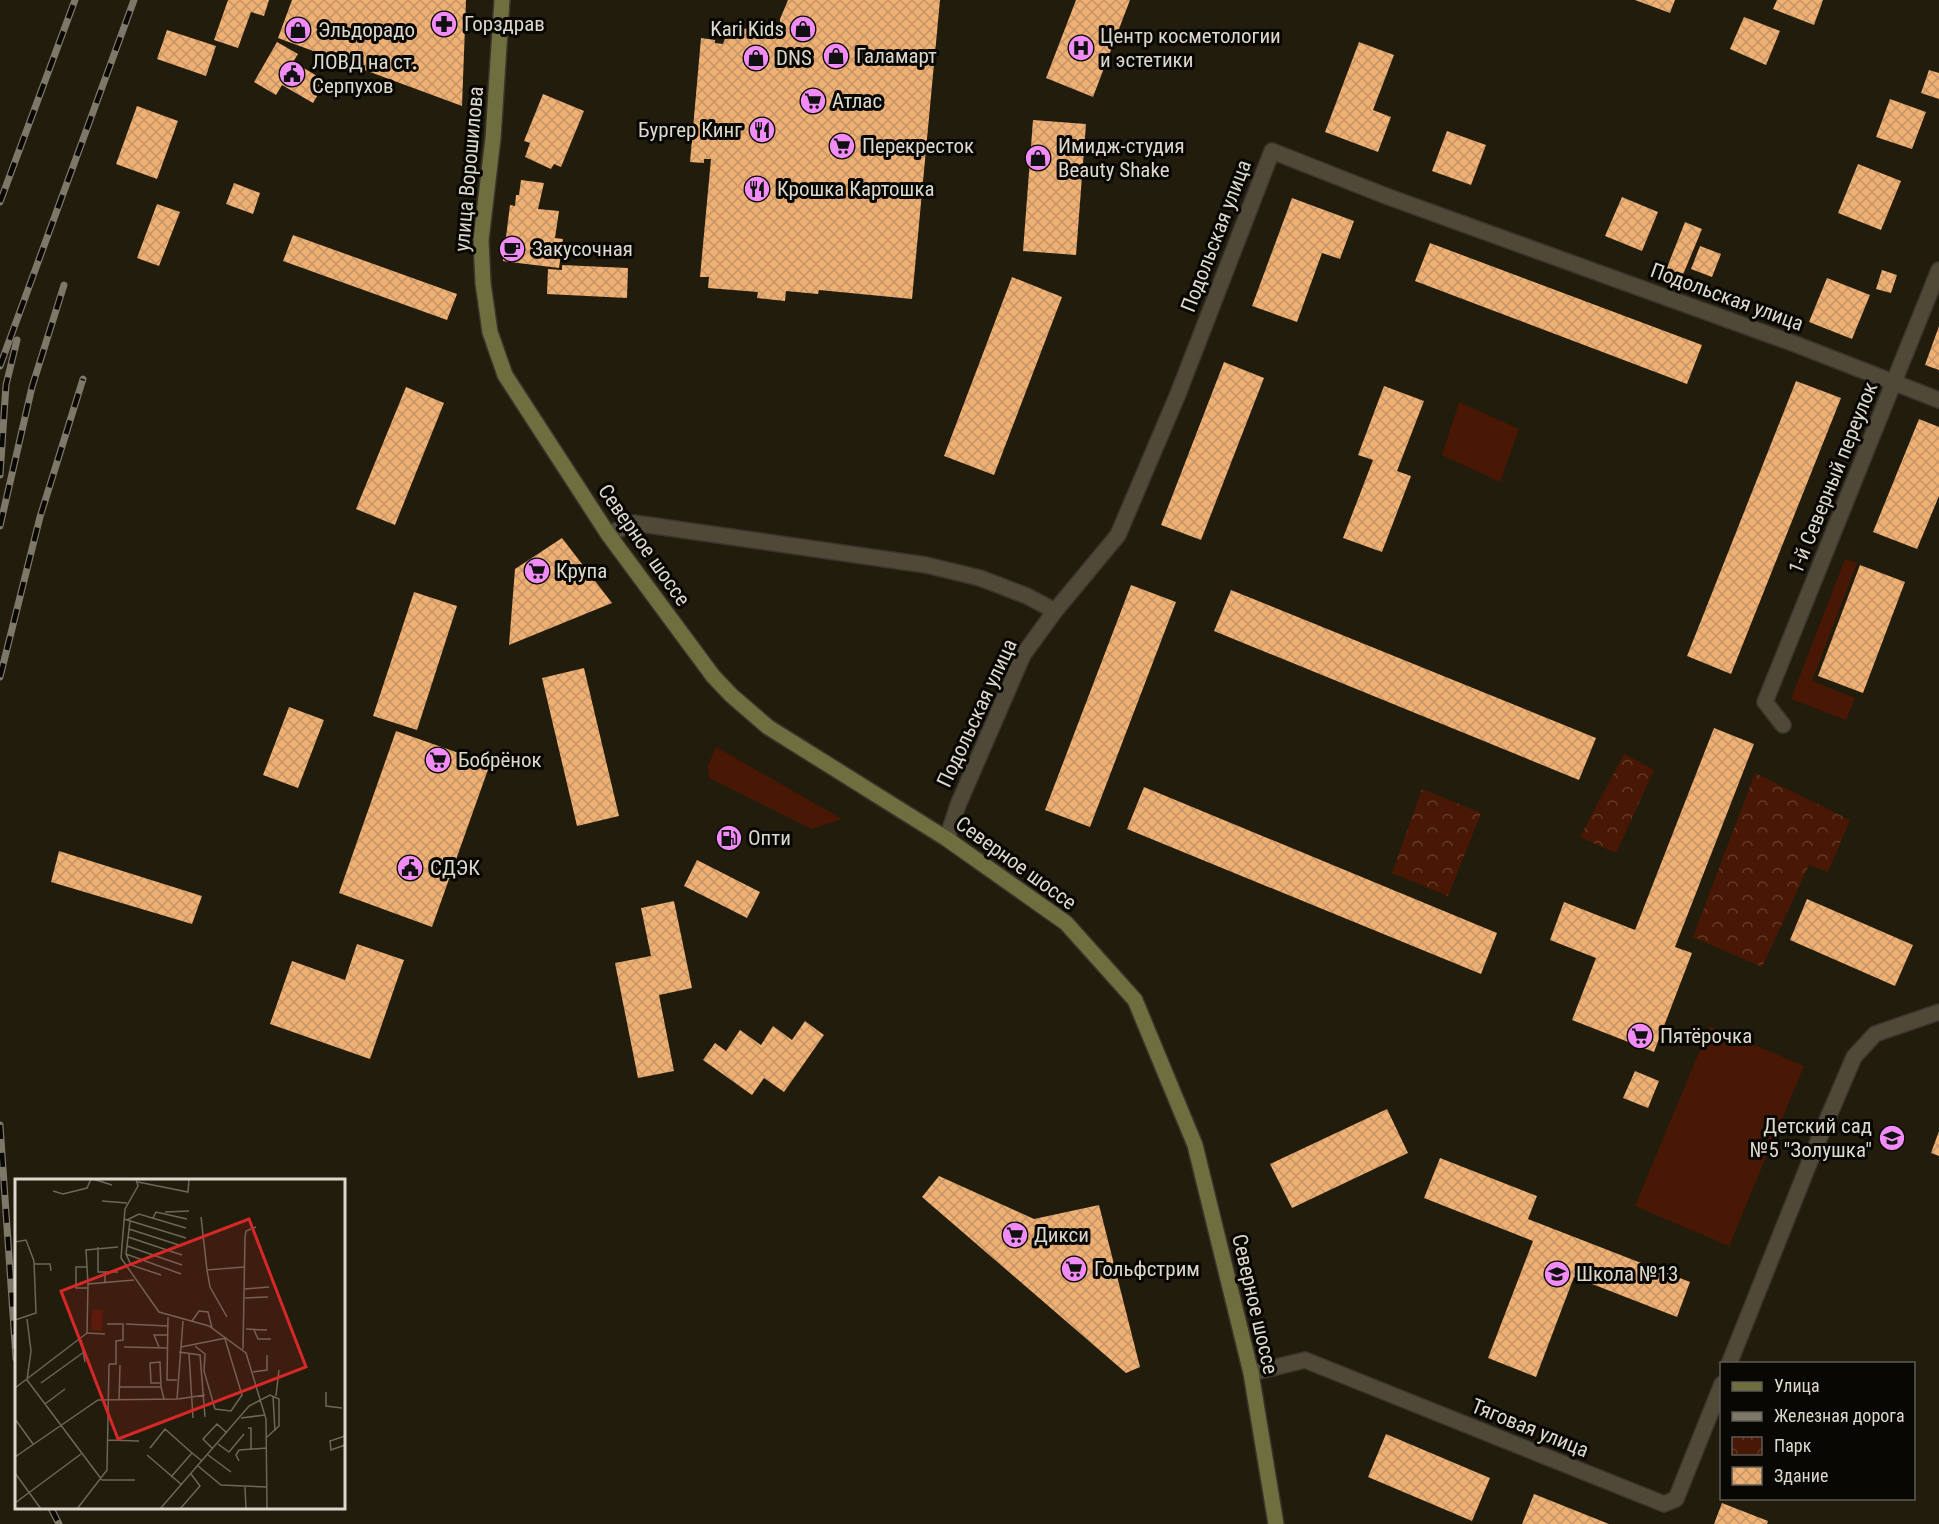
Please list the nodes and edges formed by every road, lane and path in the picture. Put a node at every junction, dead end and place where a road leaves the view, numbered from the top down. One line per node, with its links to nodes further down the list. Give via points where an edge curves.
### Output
1 (502, 0): 3 (main road, улица Ворошилова, via 493,138 481,240 490,332)
2 (1939, 270): 4 (street, 1-й Северный переулок)
3 (505, 375): 6 (main road, Северное шоссе)
4 (1895, 383): 5 (street, Подольская улица); 7 (street, Подольская улица, via 1272,151 1119,535); 8 (street, 1-й Северный переулок, via 1765,702)
5 (1939, 400)
6 (608, 534): 7 (street, via 634,523 926,566 980,578); 9 (main road, Северное шоссе, via 731,695 768,727)
7 (1055, 611): 9 (street, Подольская улица, via 1023,655)
8 (1783, 725)
9 (947, 838): 12 (main road, Северное шоссе, via 1066,923 1136,1000 1195,1145)
10 (1939, 1012): 11 (street, via 1875,1034 1854,1057)
11 (1730, 1362)
12 (1251, 1373): 13 (street, Тяговая улица, via 1305,1360 1664,1504 1676,1499); 14 (main road, Северное шоссе)
13 (1720, 1389)
14 (1276, 1524)

